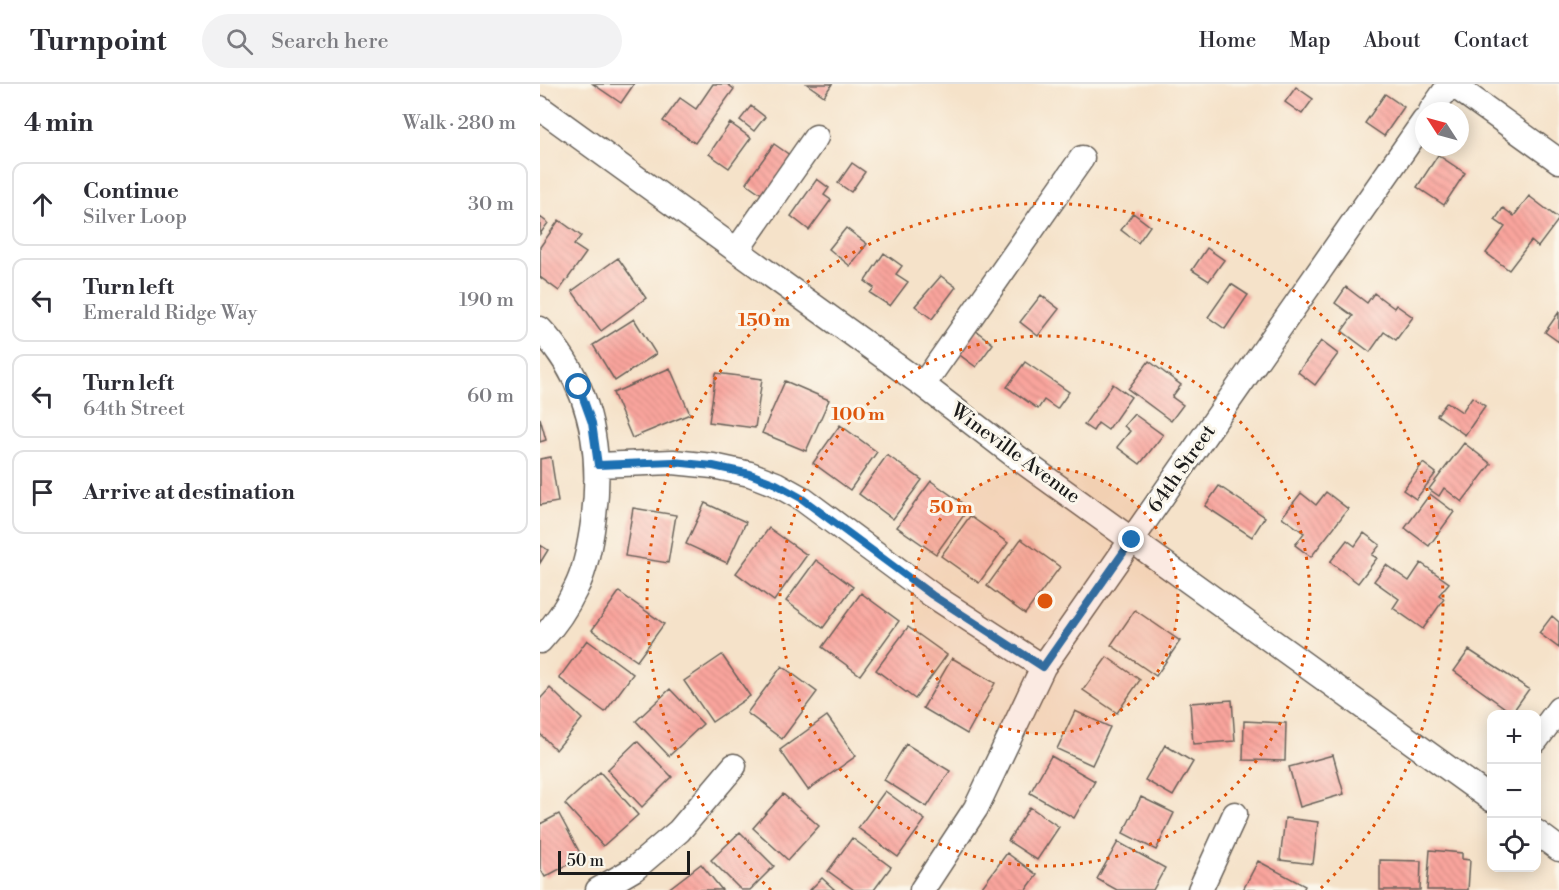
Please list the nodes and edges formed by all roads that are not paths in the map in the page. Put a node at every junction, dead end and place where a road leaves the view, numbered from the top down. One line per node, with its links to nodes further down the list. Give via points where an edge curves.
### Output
1 (1451, 84): 2 (street); 7 (street)
2 (1438, 102)
3 (540, 108): 8 (street, Wineville Avenue)
4 (1415, 134): 12 (street, 64th Street)
5 (816, 137): 8 (street)
6 (1082, 158): 10 (street)
7 (1559, 161)
8 (737, 250): 10 (street, Wineville Avenue)
9 (540, 329): 11 (street, via 579,387 592,423)
10 (923, 386): 12 (street, Wineville Avenue)
11 (598, 465): 13 (street, via 589,549 577,588); 14 (street, via 673,462 713,466 776,484 801,498 932,595)
12 (1132, 540): 14 (street, 64th Street); 18 (street, Wineville Avenue)
13 (540, 641)
14 (1043, 667): 23 (street, 64th Street, via 976,808)
15 (1559, 709): 16 (street)
16 (1541, 733)
17 (734, 766): 22 (street, via 679,831 634,869)
18 (1487, 797)
19 (1235, 814): 24 (street)
20 (1541, 836): 21 (street)
21 (1559, 849)
22 (598, 890)
23 (922, 890)
24 (1200, 890)

